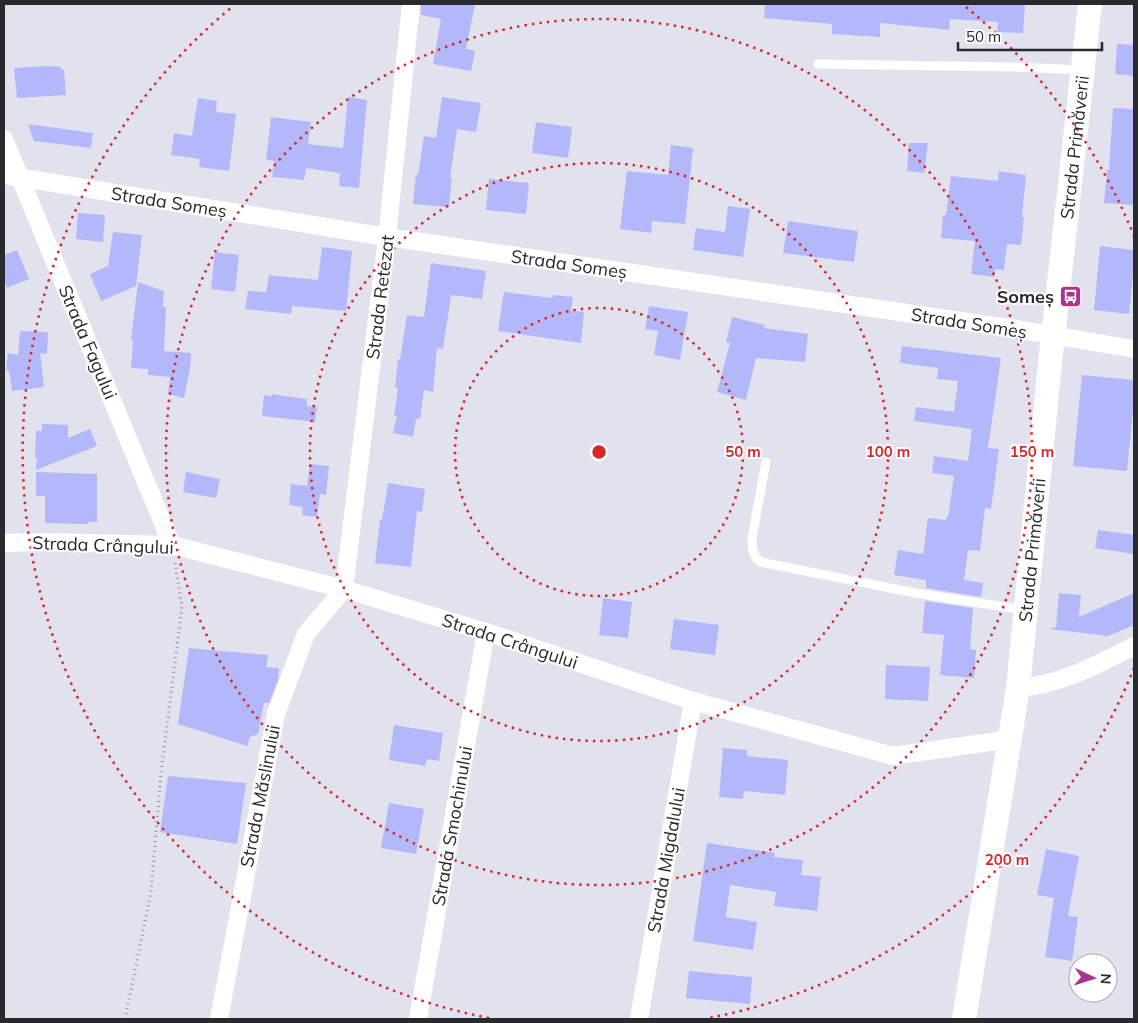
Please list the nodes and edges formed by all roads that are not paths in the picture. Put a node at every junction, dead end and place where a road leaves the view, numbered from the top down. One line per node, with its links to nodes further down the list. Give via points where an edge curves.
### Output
1 (411, 4): 7 (street, Strada Retezat)
2 (1090, 4): 4 (street, Strada Primăverii)
3 (818, 64): 4 (lane)
4 (1083, 70): 8 (street, Strada Primăverii)
5 (4, 139): 6 (street, Strada Fagului)
6 (12, 177): 7 (street, Strada Someș); 12 (street, Strada Fagului)
7 (387, 237): 8 (street, Strada Someș); 13 (street, Strada Retezat)
8 (1053, 336): 9 (street, Strada Someș); 14 (street, Strada Primăverii)
9 (1134, 349)
10 (766, 462): 14 (lane, via 752,538 754,556 760,562 915,593)
11 (4, 543): 12 (street, Strada Crângului)
12 (172, 545): 13 (street, Strada Crângului)
13 (344, 589): 15 (street, Strada Crângului); 20 (street, Strada Măslinului, via 306,634 276,714)
14 (1026, 610): 17 (street, Strada Primăverii)
15 (486, 632): 18 (street, Strada Crângului); 21 (street, Strada Smochinului)
16 (1134, 646): 17 (street, via 1087,670 1040,686)
17 (1018, 688): 19 (street, Strada Primăverii)
18 (693, 701): 19 (street, Strada Crângului, via 893,756); 22 (street, Strada Migdalului)
19 (1010, 739): 23 (street, Strada Primăverii)
20 (219, 1019)
21 (418, 1019)
22 (639, 1019)
23 (964, 1019)

